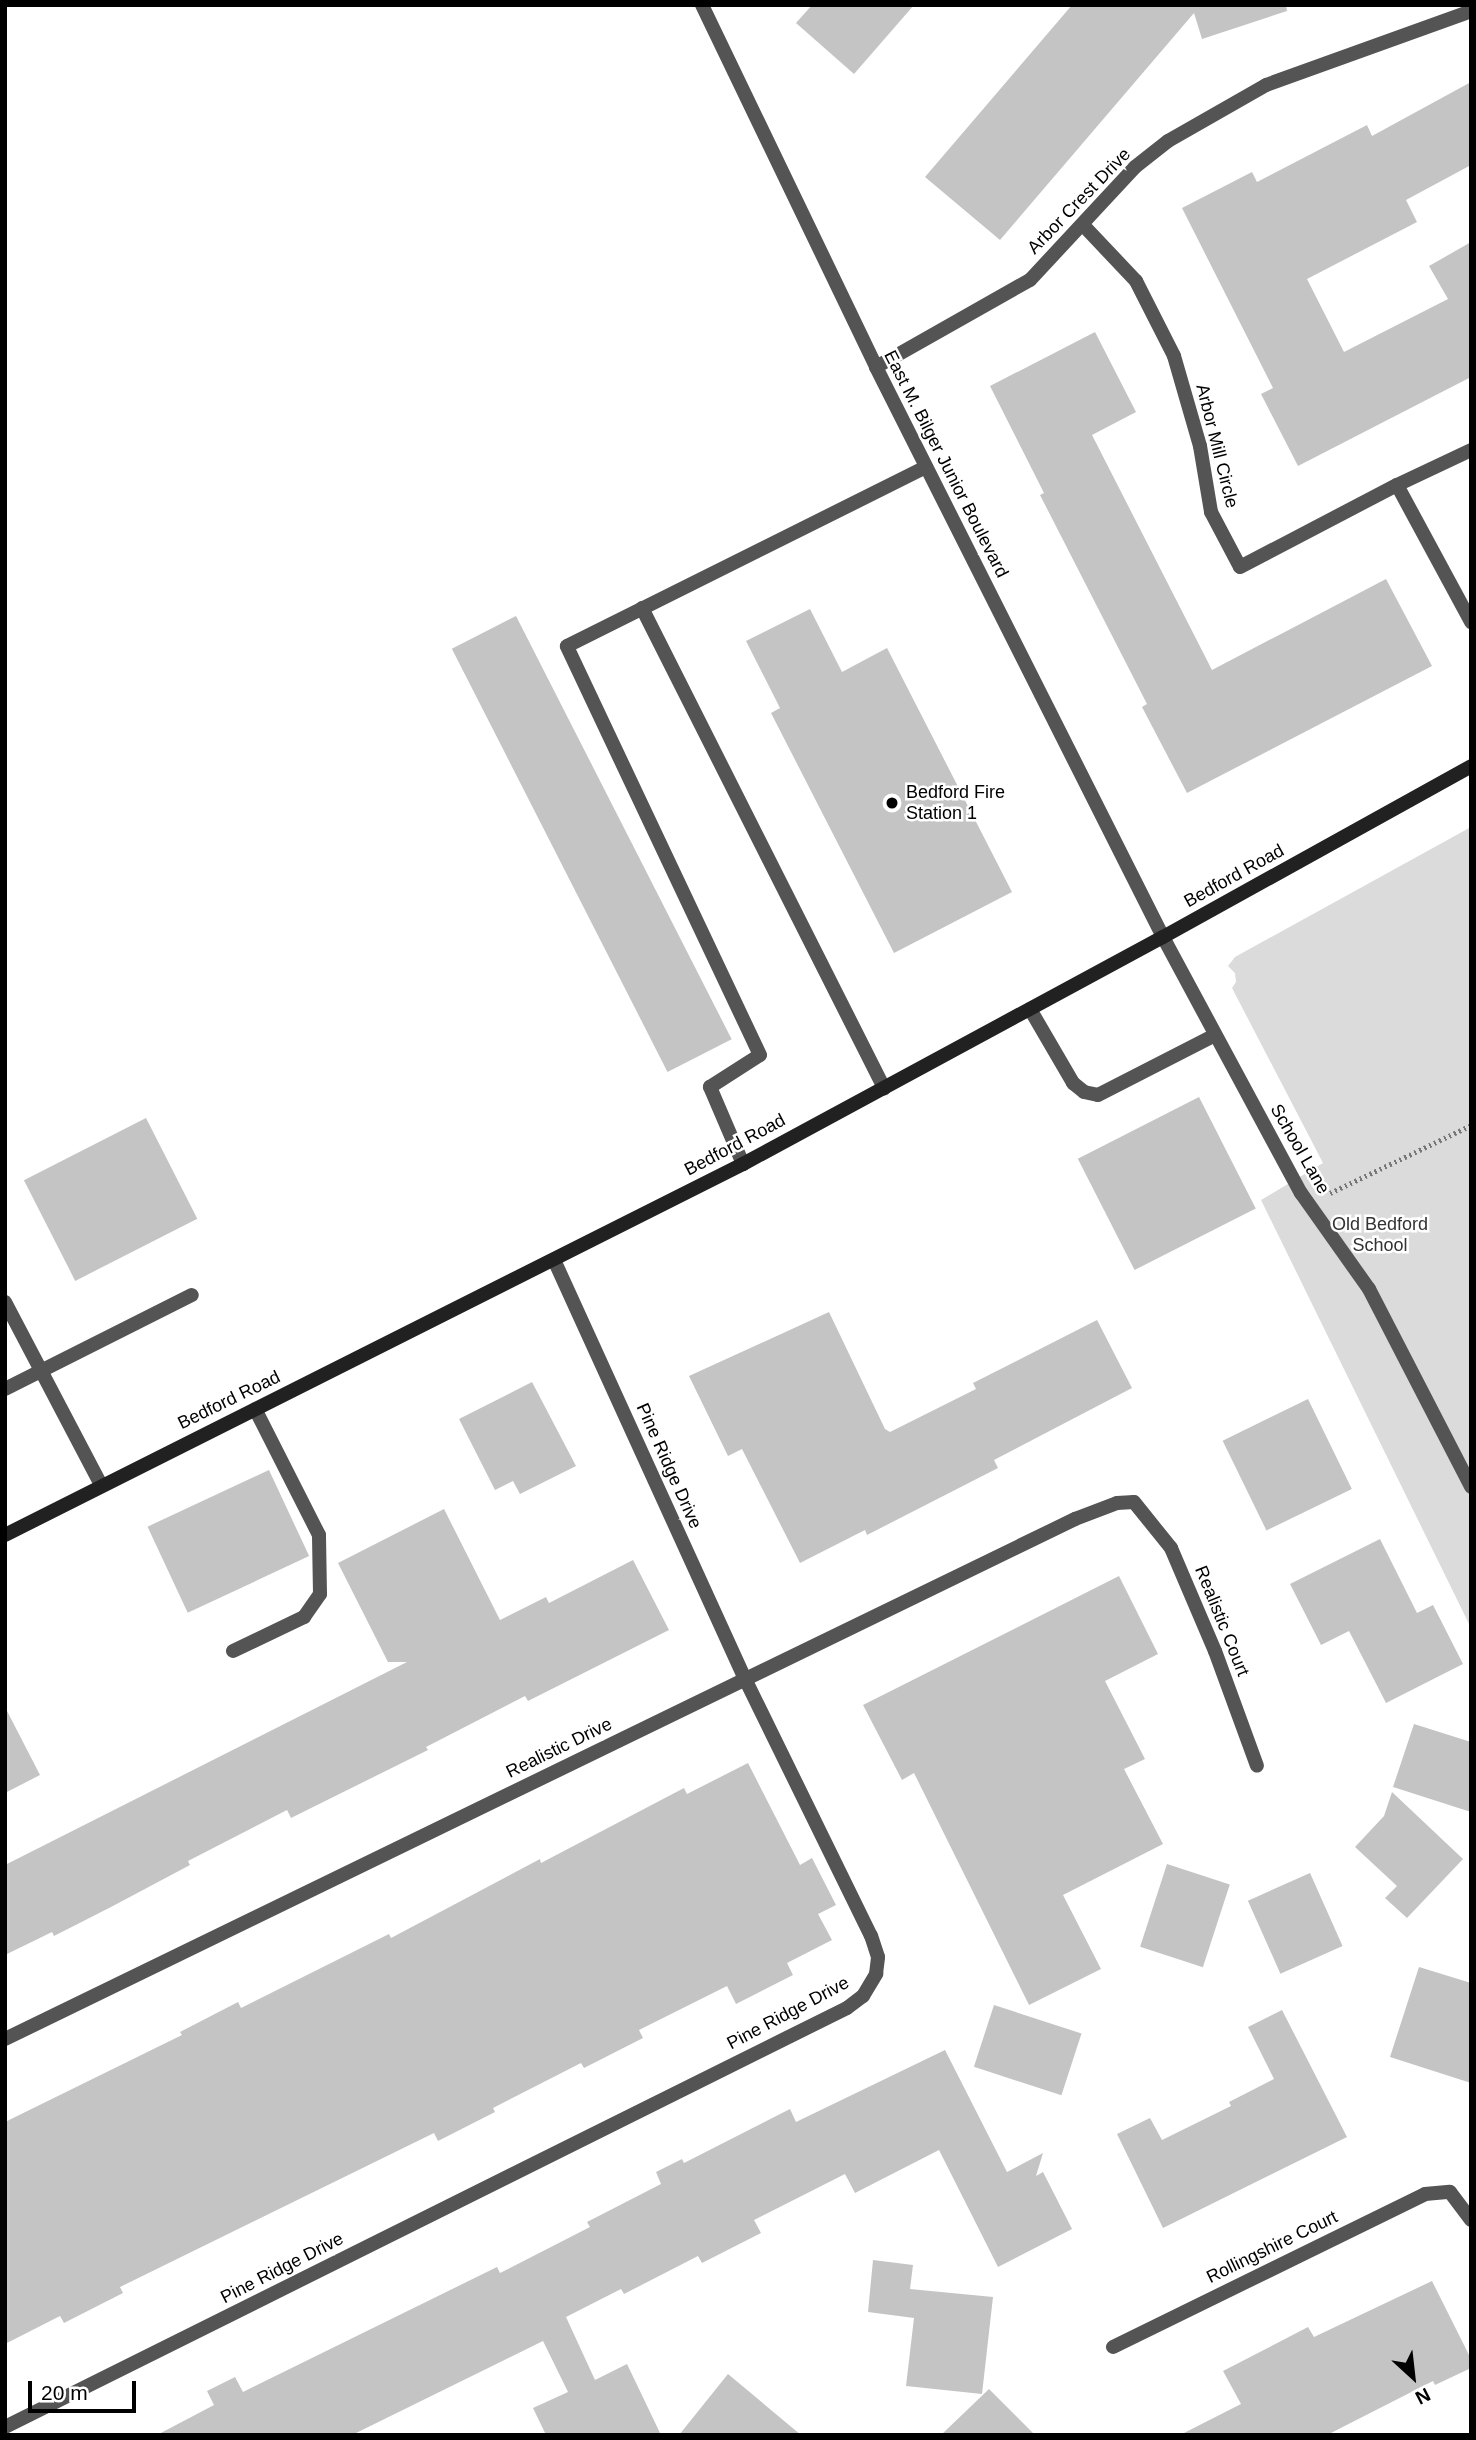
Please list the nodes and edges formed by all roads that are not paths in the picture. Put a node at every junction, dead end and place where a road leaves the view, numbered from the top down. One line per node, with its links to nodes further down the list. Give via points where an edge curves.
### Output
1 (702, 5): 4 (street, East M. Bilger Junior Boulevard)
2 (1471, 12): 3 (street, Arbor Crest Drive, via 1266,85 1135,167)
3 (1084, 226): 4 (street, Arbor Crest Drive, via 1030,280); 7 (street, Arbor Mill Circle, via 1136,281 1174,356 1200,446 1211,512 1240,567)
4 (876, 367): 6 (street, East M. Bilger Junior Boulevard)
5 (1471, 450): 7 (street, Arbor Mill Circle)
6 (926, 467): 8 (street); 11 (street, East M. Bilger Junior Boulevard)
7 (1397, 485): 9 (street)
8 (642, 608): 14 (street); 15 (street, via 567,646 760,1055 710,1087)
9 (1471, 622)
10 (1471, 766): 11 (main road, Bedford Road)
11 (1163, 937): 12 (main road, Bedford Road); 13 (street, School Lane)
12 (1030, 1009): 13 (street, via 1073,1083 1098,1095); 14 (main road, Bedford Road)
13 (1215, 1035): 23 (street, School Lane, via 1301,1193 1369,1289)
14 (884, 1088): 15 (main road, Bedford Road)
15 (743, 1164): 16 (main road, Bedford Road)
16 (554, 1260): 21 (main road, Bedford Road); 27 (street, Pine Ridge Drive)
17 (192, 1295): 19 (street)
18 (5, 1302): 19 (street)
19 (41, 1370): 20 (street); 22 (street)
20 (5, 1389)
21 (255, 1409): 22 (main road, Bedford Road); 26 (street, via 319,1535 320,1594 304,1617)
22 (101, 1485): 25 (main road, Bedford Road)
23 (1471, 1487)
24 (1134, 1502): 27 (street, Realistic Drive, via 1117,1503 1075,1519); 28 (street, Realistic Court, via 1171,1548 1215,1651)
25 (5, 1535)
26 (233, 1651)
27 (745, 1679): 29 (street, Realistic Drive); 32 (street, Pine Ridge Drive, via 872,1936 878,1957 876,1974 863,1996)
28 (1256, 1766)
29 (5, 2039)
30 (1471, 2220): 31 (street, Rollingshire Court, via 1450,2192 1425,2194)
31 (1113, 2347)
32 (5, 2427)

